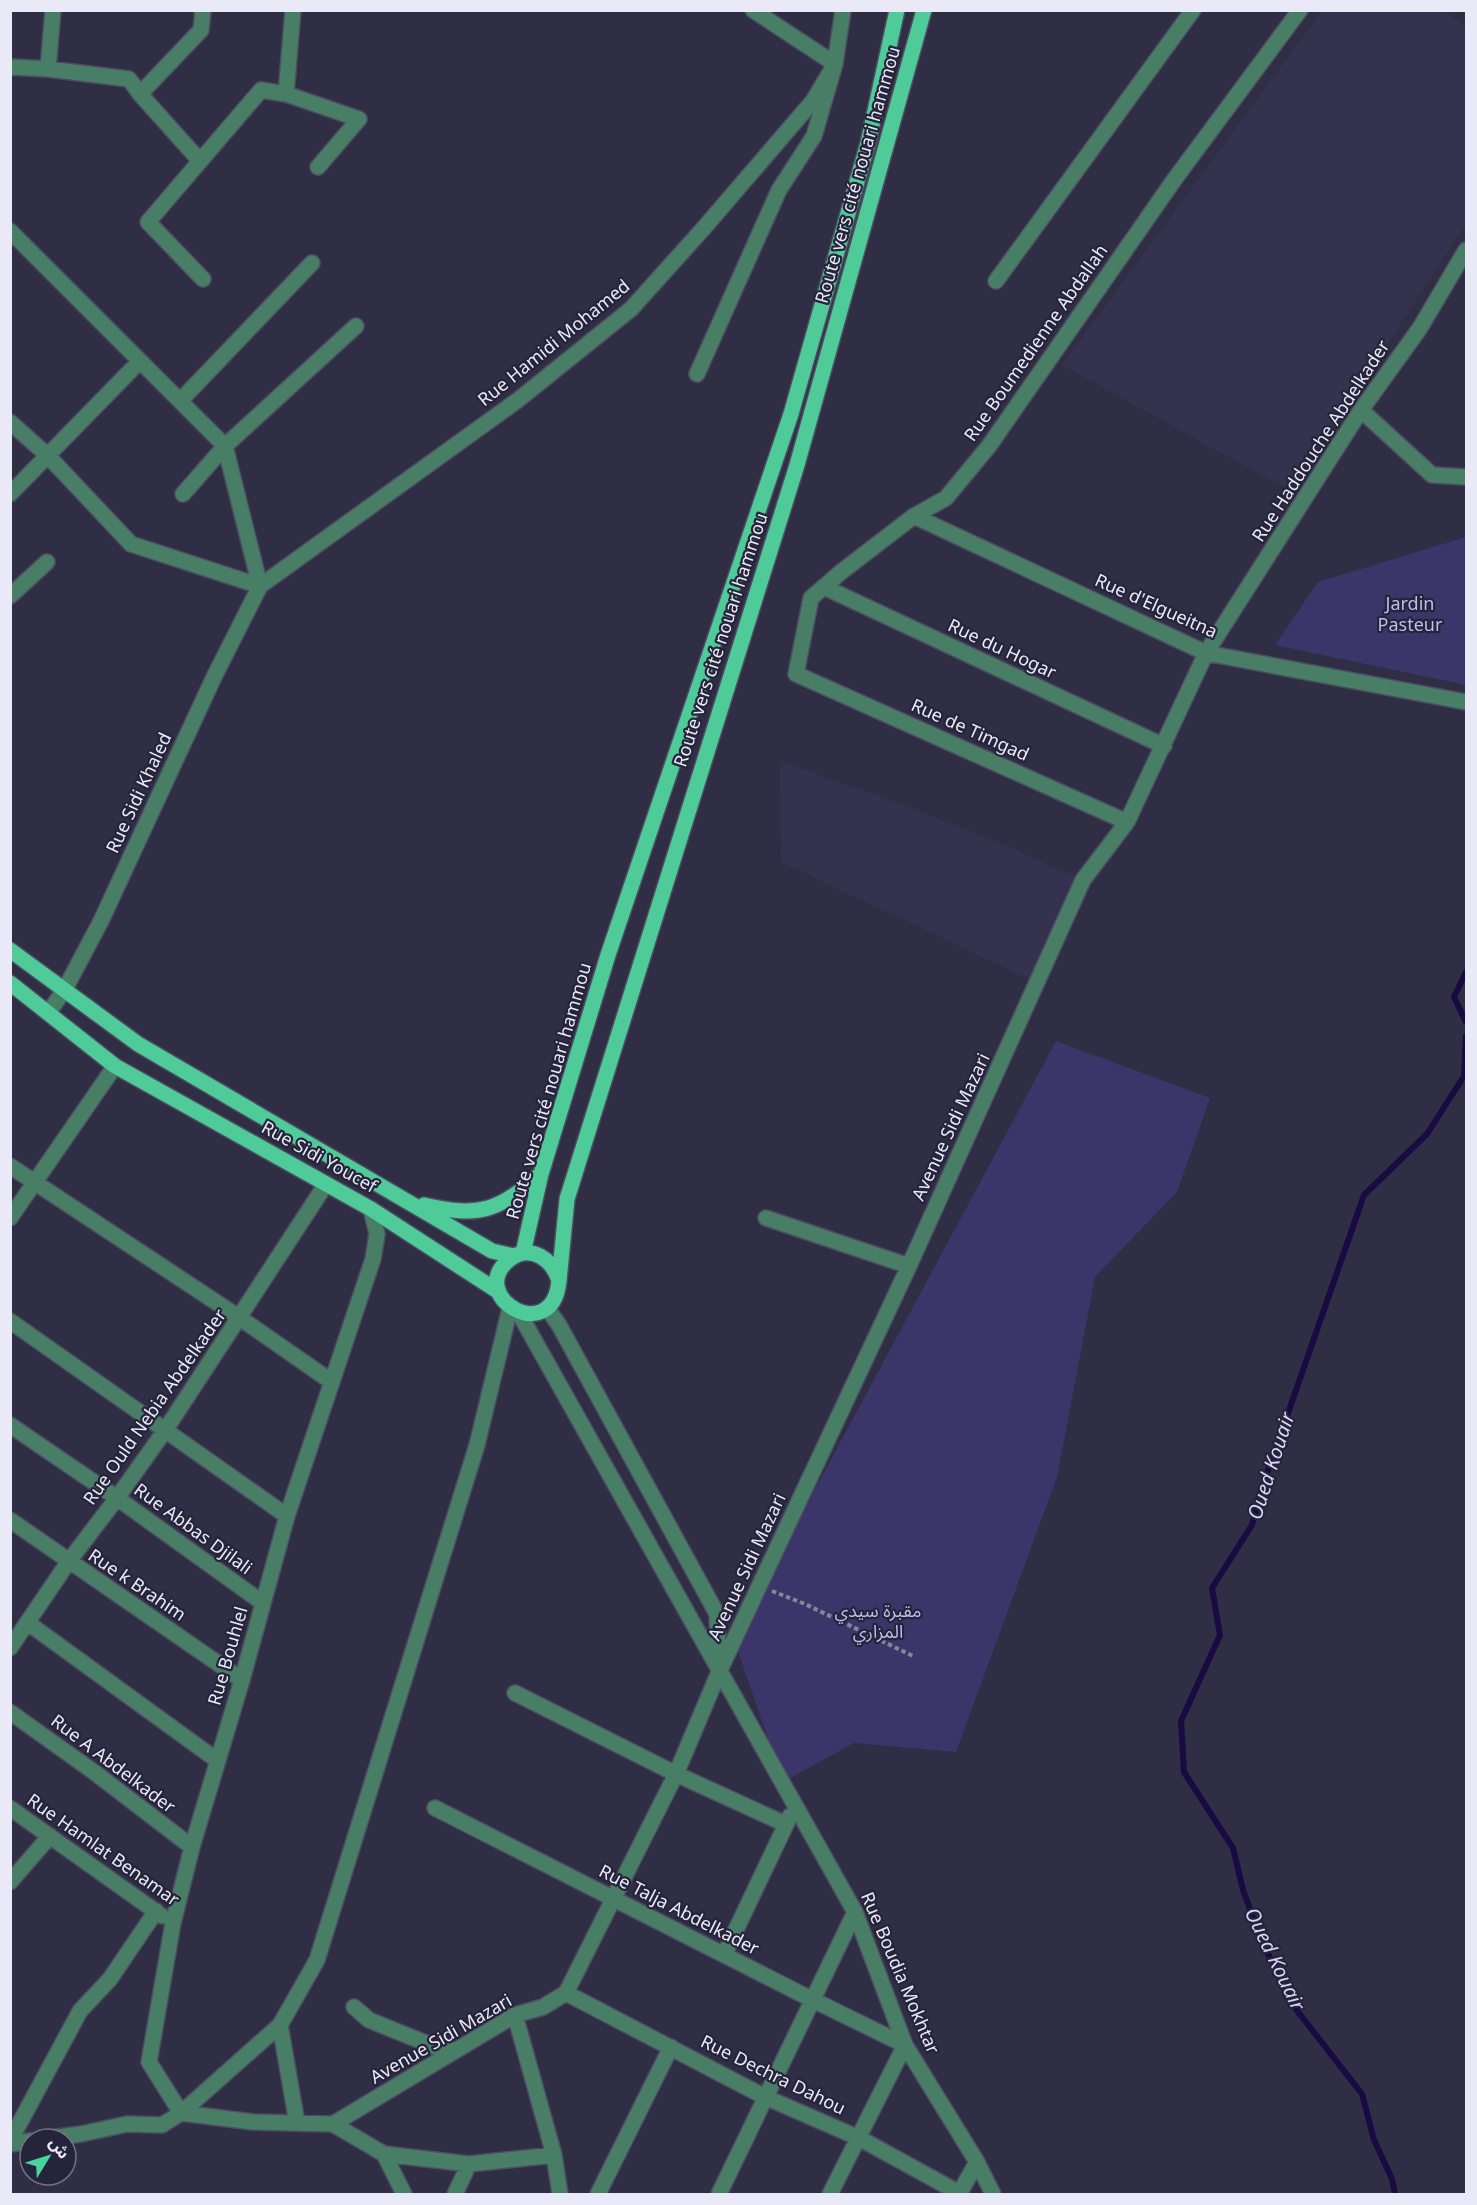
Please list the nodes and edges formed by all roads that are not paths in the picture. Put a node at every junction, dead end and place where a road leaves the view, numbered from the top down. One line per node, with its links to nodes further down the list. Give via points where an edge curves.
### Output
1 (53, 10): 12 (street)
2 (203, 10): 13 (street, via 201,30)
3 (293, 10): 14 (street)
4 (753, 10): 10 (street)
5 (843, 10): 10 (street, Rue Hamidi Mohamed)
6 (897, 10): 49 (main road, Route vers cité nouari hammou, via 868,143 790,414 608,955)
7 (924, 10): 58 (main road, Route vers cité nouari hammou, via 797,465 567,1199)
8 (1193, 10): 21 (street)
9 (1300, 10): 33 (street, Rue Boumedienne Abdallah, via 1174,180 989,446 946,498)
10 (835, 64): 24 (street, via 814,136 779,190); 35 (street, Rue Hamidi Mohamed, via 813,101 631,309 518,400)
11 (10, 67): 12 (street)
12 (48, 69): 13 (street, via 129,79)
13 (140, 94): 15 (street)
14 (286, 94): 15 (street, via 261,90); 16 (street, via 359,119)
15 (200, 161): 20 (street, via 148,222)
16 (318, 167)
17 (10, 231): 23 (street)
18 (1467, 250): 26 (street, Rue Haddouche Abdelkader, via 1419,328)
19 (312, 263): 25 (street)
20 (203, 279)
21 (996, 281)
22 (356, 326): 28 (street)
23 (140, 361): 25 (street); 29 (street)
24 (697, 374)
25 (180, 401): 28 (street)
26 (1361, 410): 30 (street, via 1432,475); 38 (street, Rue Haddouche Abdelkader)
27 (10, 422): 29 (street)
28 (225, 446): 32 (street); 35 (street)
29 (48, 456): 31 (street); 35 (street, via 130,544)
30 (1467, 477)
31 (10, 494)
32 (183, 494)
33 (914, 516): 36 (street, Rue Boumedienne Abdallah); 38 (street, Rue d'Elgueitna)
34 (47, 562): 37 (street)
35 (260, 586): 45 (street, Rue Sidi Khaled)
36 (824, 587): 39 (street, Rue Boumedienne Abdallah, via 811,598); 41 (street, Rue du Hogar)
37 (10, 596)
38 (1206, 652): 40 (street, Rue d'Elgueitna); 41 (street, Avenue Sidi Mazari)
39 (796, 674): 42 (street, Rue de Timgad)
40 (1467, 702)
41 (1164, 746): 42 (street, Avenue Sidi Mazari)
42 (1127, 822): 57 (street, Avenue Sidi Mazari, via 1083,880)
43 (10, 950): 45 (main road)
44 (10, 983): 46 (main road, Rue Sidi Youcef)
45 (65, 989): 46 (street, Rue Sidi Khaled); 52 (main road, via 138,1044)
46 (48, 1013): 47 (main road, Rue Sidi Youcef)
47 (115, 1066): 50 (street); 51 (main road, Rue Sidi Youcef)
48 (10, 1166): 50 (street)
49 (541, 1174): 52 (main road, via 494,1208 465,1212); 56 (main road, Route vers cité nouari hammou)
50 (35, 1182): 54 (street); 62 (street)
51 (326, 1184): 53 (main road, Rue Sidi Youcef); 62 (street, Rue Ould Nebia Abdelkader)
52 (408, 1201): 56 (main road, via 492,1251)
53 (371, 1209): 59 (main road, Rue Sidi Youcef); 64 (street, Rue Bouhlel, via 377,1234 373,1259)
54 (10, 1218)
55 (766, 1218): 57 (street)
56 (518, 1255): 58 (main road, via 533,1253 543,1257 551,1263); 59 (main road, via 500,1271)
57 (909, 1266): 74 (street, Avenue Sidi Mazari)
58 (559, 1281): 60 (main road, via 554,1300)
59 (499, 1292): 61 (main road)
60 (547, 1308): 61 (main road, via 538,1313); 74 (street, via 717,1614)
61 (514, 1310): 74 (street); 96 (street, via 477,1445 317,1960)
62 (240, 1318): 64 (street); 66 (street, Rue Ould Nebia Abdelkader)
63 (10, 1321): 66 (street)
64 (332, 1382): 68 (street, Rue Bouhlel)
65 (10, 1425): 67 (street, Rue Abbas Djilali)
66 (166, 1429): 67 (street, Rue Ould Nebia Abdelkader); 68 (street)
67 (117, 1498): 70 (street, Rue Ould Nebia Abdelkader); 71 (street, Rue Abbas Djilali)
68 (287, 1516): 71 (street, Rue Bouhlel)
69 (10, 1520): 70 (street, Rue k Brahim)
70 (69, 1562): 72 (street, Rue Ould Nebia Abdelkader); 75 (street, Rue k Brahim)
71 (263, 1603): 75 (street, Rue Bouhlel)
72 (28, 1623): 73 (street, Rue Ould Nebia Abdelkader); 78 (street)
73 (10, 1648)
74 (719, 1671): 79 (street, Avenue Sidi Mazari); 80 (street, Rue Boudia Mokhtar)
75 (242, 1680): 78 (street, Rue Bouhlel)
76 (515, 1693): 79 (street)
77 (10, 1712): 85 (street, Rue A Abdelkader)
78 (218, 1761): 85 (street, Rue Bouhlel)
79 (676, 1774): 83 (street); 87 (street, Avenue Sidi Mazari)
80 (796, 1806): 83 (street); 89 (street, Rue Boudia Mokhtar)
81 (10, 1808): 84 (street, Rue Hamlat Benamar)
82 (435, 1808): 87 (street, Rue Talja Abdelkader)
83 (785, 1824): 91 (street)
84 (50, 1836): 86 (street); 88 (street, Rue Hamlat Benamar)
85 (192, 1847): 90 (street, Rue Bouhlel)
86 (10, 1882)
87 (615, 1899): 91 (street, Rue Talja Abdelkader); 92 (street, Avenue Sidi Mazari)
88 (156, 1911): 90 (street, Rue Hamlat Benamar); 106 (street, via 110,1979 80,2012)
89 (855, 1912): 93 (street); 97 (street, Rue Boudia Mokhtar)
90 (173, 1923): 101 (street, Rue Bouhlel, via 149,2062)
91 (724, 1955): 93 (street, Rue Talja Abdelkader)
92 (566, 1993): 95 (street, Avenue Sidi Mazari, via 543,2007); 98 (street, Rue Dechra Dahou)
93 (813, 2000): 97 (street, Rue Talja Abdelkader); 100 (street)
94 (354, 2007): 99 (street, via 369,2020 438,2048)
95 (515, 2015): 99 (street, Avenue Sidi Mazari); 108 (street)
96 (280, 2025): 101 (street); 102 (street)
97 (905, 2044): 105 (street); 109 (street, Rue Boudia Mokhtar)
98 (671, 2047): 100 (street, Rue Dechra Dahou); 114 (street)
99 (454, 2050): 103 (street, Avenue Sidi Mazari, via 432,2067)
100 (765, 2097): 105 (street, Rue Dechra Dahou); 115 (street)
101 (181, 2113): 102 (street, Avenue Sidi Mazari); 104 (street, via 162,2125 126,2124)
102 (297, 2124): 103 (street, Avenue Sidi Mazari)
103 (333, 2124): 107 (street)
104 (78, 2134)
105 (859, 2138): 116 (street); 117 (street, Rue Dechra Dahou)
106 (10, 2142)
107 (384, 2154): 110 (street); 111 (street)
108 (554, 2155): 110 (street); 113 (street)
109 (977, 2162): 117 (street); 118 (street, Rue Boudia Mokhtar)
110 (469, 2164): 112 (street)
111 (404, 2194)
112 (455, 2194)
113 (560, 2194)
114 (598, 2194)
115 (719, 2194)
116 (830, 2194)
117 (960, 2194)
118 (993, 2194)

